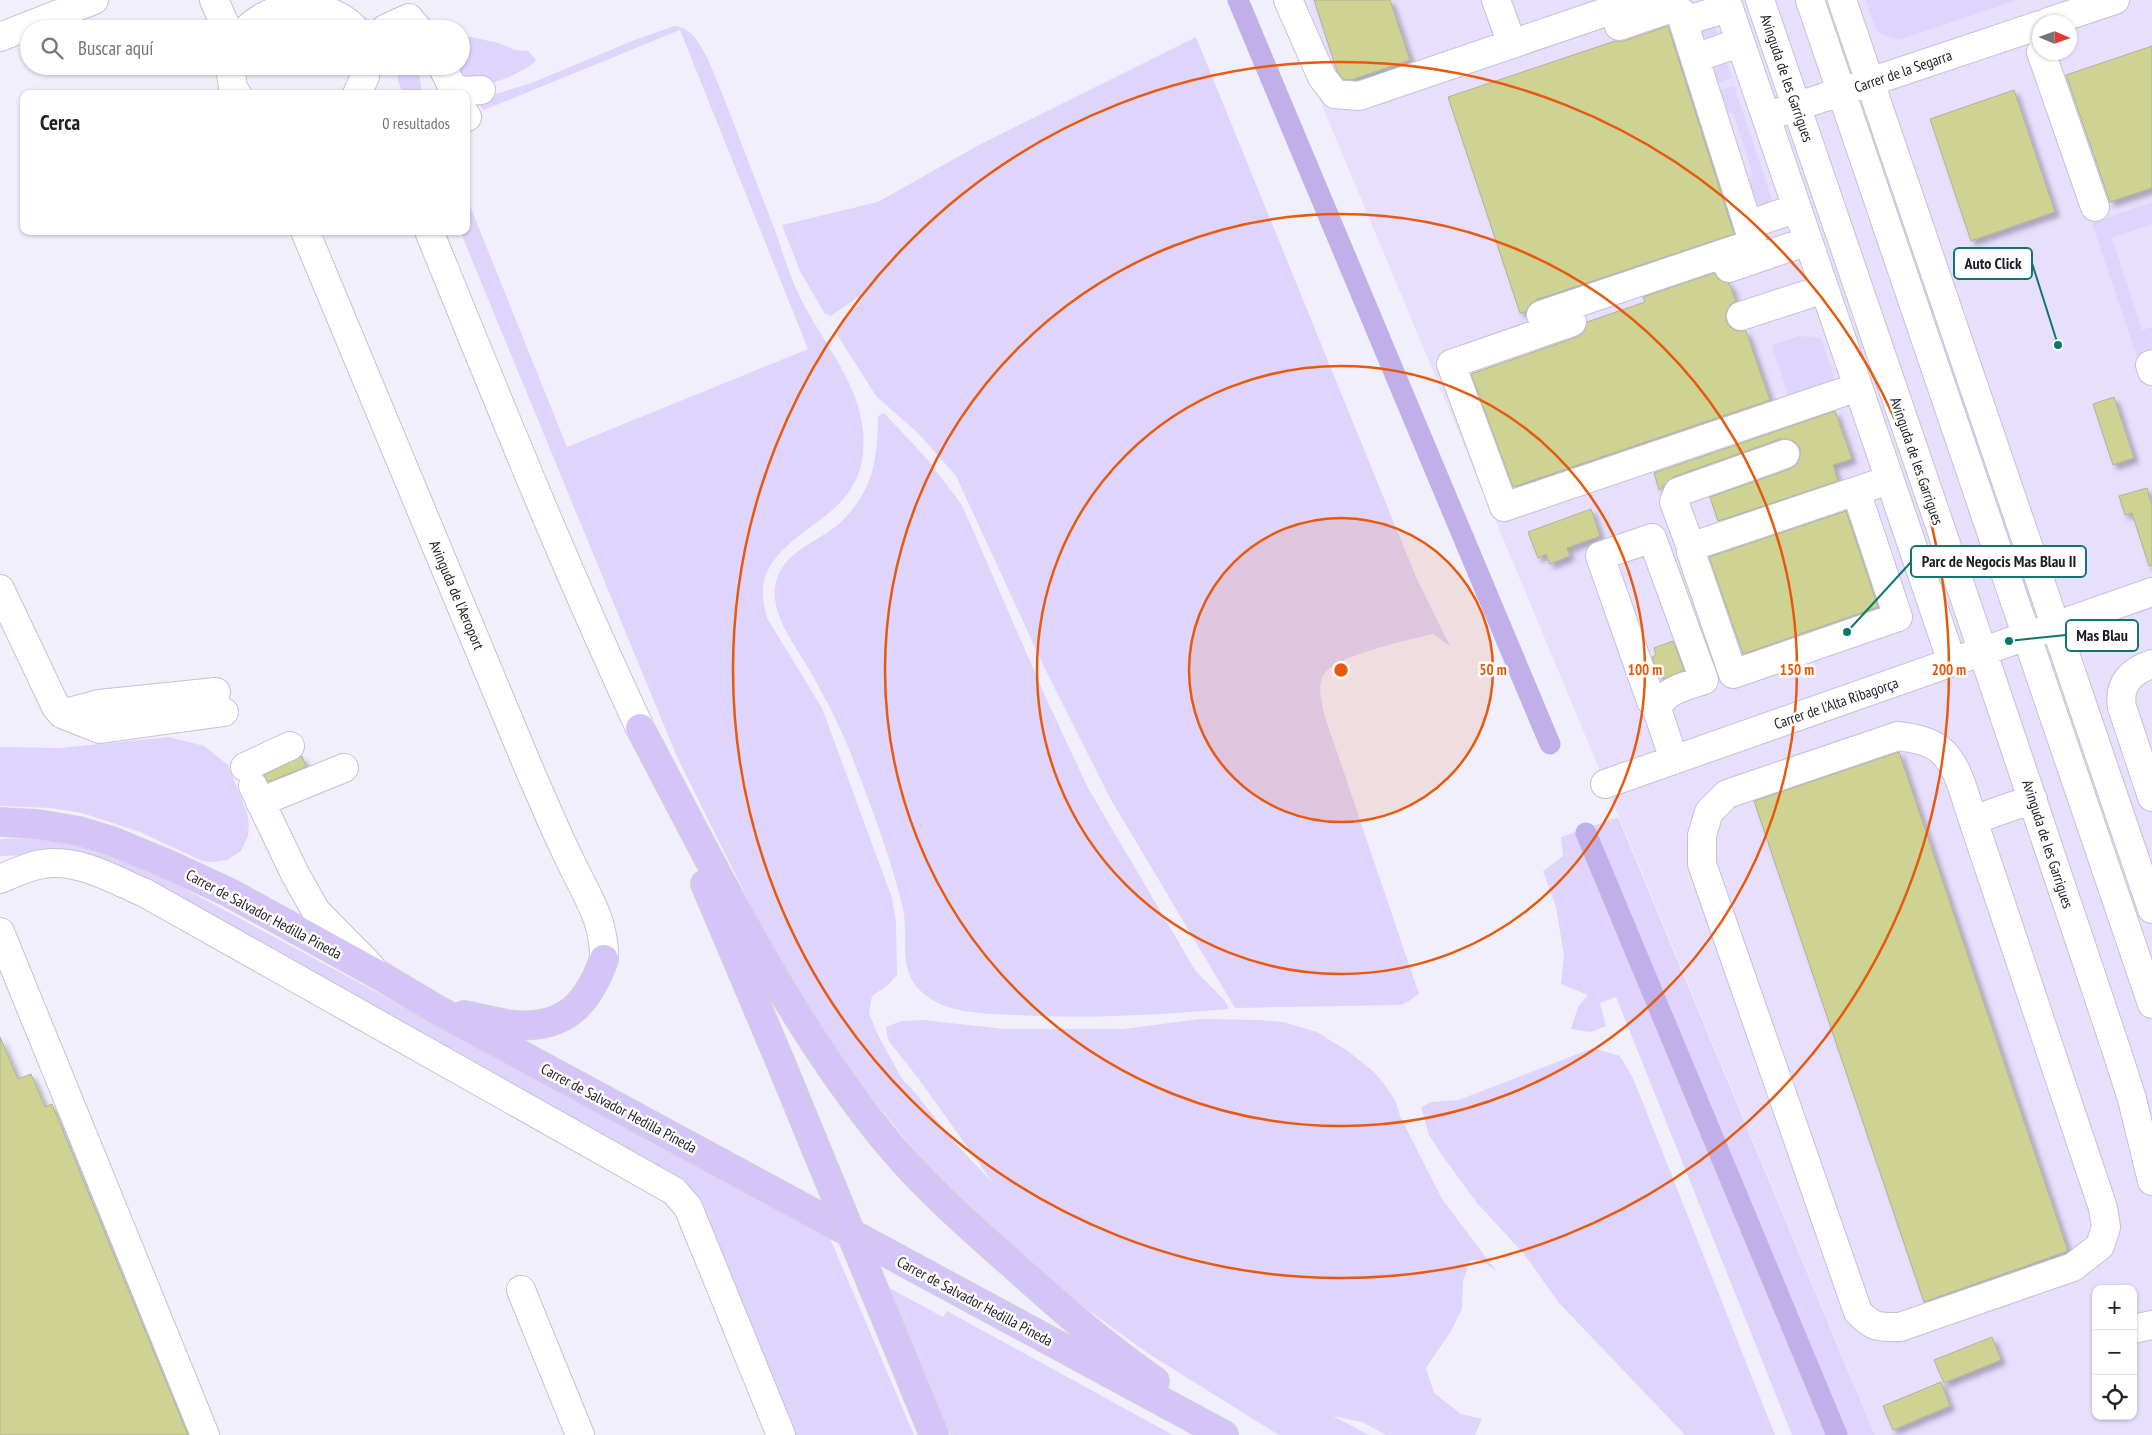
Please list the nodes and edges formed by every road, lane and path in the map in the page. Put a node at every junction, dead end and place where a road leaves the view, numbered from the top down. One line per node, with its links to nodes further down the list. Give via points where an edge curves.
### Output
1 (94, 0): 13 (street)
2 (214, 0): 14 (street)
3 (1288, 0): 22 (street, via 1322,77 1335,94 1359,96)
4 (1496, 0): 22 (street)
5 (1641, 0): 22 (street)
6 (1760, 0): 30 (street, Avinguda de les Garrigues)
7 (1810, 0): 29 (street)
8 (1842, 0): 26 (street)
9 (2115, 0): 12 (street, Carrer de la Segarra)
10 (1727, 4): 17 (street); 21 (street)
11 (334, 5): 15 (street, via 296,1 277,6); 16 (street)
12 (2077, 18)
13 (43, 20)
14 (223, 20)
15 (255, 20)
16 (347, 20)
17 (1683, 20): 23 (street); 27 (street, via 1681,12 1672,8)
18 (20, 29): 19 (street)
19 (0, 37)
20 (2032, 37): 26 (street, Carrer de la Segarra)
21 (1740, 42): 23 (street); 31 (street)
22 (1512, 44)
23 (1696, 58): 34 (street)
24 (2048, 60): 32 (street)
25 (231, 75): 28 (street)
26 (1870, 82): 29 (street, Carrer de la Segarra); 50 (street)
27 (1445, 86)
28 (234, 90)
29 (1841, 92): 30 (street, Carrer de la Segarra); 51 (street)
30 (1797, 107): 31 (street, Carrer de la Segarra); 52 (street, Avinguda de les Garrigues)
31 (1766, 117): 33 (street)
32 (2095, 207)
33 (1797, 208): 34 (street); 37 (street)
34 (1748, 225): 40 (street, via 1752,238 1749,245)
35 (307, 235): 70 (street, Avinguda de l'Aeroport, via 532,776 595,910 604,942)
36 (431, 235): 57 (street, via 540,502)
37 (1808, 241): 38 (street); 43 (street, via 1451,364 1504,507)
38 (1824, 289): 39 (street); 43 (street)
39 (1741, 316)
40 (1523, 322)
41 (2152, 364): 42 (street)
42 (2152, 371)
43 (1858, 387): 45 (street)
44 (1785, 454): 47 (street, via 1678,492 1674,502 1689,542)
45 (1890, 480): 46 (street); 53 (street)
46 (1856, 491): 47 (street); 47 (street, via 1898,617 1733,674 1691,552)
47 (1699, 544)
48 (0, 589): 55 (street, via 62,714 99,704)
49 (2152, 592): 50 (street, Carrer de l'Alta Ribagorça)
50 (2056, 626): 51 (street, Carrer de l'Alta Ribagorça); 68 (street)
51 (2027, 636): 52 (street, Carrer de l'Alta Ribagorça); 72 (street)
52 (1982, 652): 53 (street, Carrer de l'Alta Ribagorça); 64 (street, Avinguda de les Garrigues)
53 (1952, 662): 59 (street, Carrer de l'Alta Ribagorça)
54 (2152, 664): 63 (street, via 2129,677 2121,696 2122,708)
55 (220, 702)
56 (1658, 713): 56 (street, via 1661,699 1666,694 1704,680 1652,538 1600,556); 59 (street)
57 (640, 728): 81 (main road, bridge); 83 (main road, via 792,1009 879,1133 942,1202 1044,1293 1125,1360)
58 (290, 746): 62 (street)
59 (1674, 760): 61 (street, Carrer de l'Alta Ribagorça)
60 (344, 768): 62 (street)
61 (1605, 784)
62 (253, 785): 71 (street, via 316,911)
63 (2152, 797)
64 (2033, 799): 65 (street); 74 (street, Avinguda de les Garrigues, via 2126,1080)
65 (1973, 820): 65 (street, via 1953,766 1940,749 1920,740 1898,736 1726,794 1709,812 1702,835 1702,864 1858,1312 1869,1323 1881,1327 1900,1326 2073,1267 2100,1246 2106,1227 2103,1208)
66 (0, 822): 71 (main road, Carrer de Salvador Hedilla Pineda, via 45,825 112,841 230,893)
67 (0, 879): 80 (street, via 38,865 60,863 88,869 145,893 674,1192 688,1207)
68 (2152, 909)
69 (0, 932): 78 (street)
70 (604, 959): 73 (main road, via 586,998 574,1010 549,1022 513,1025)
71 (380, 975): 73 (main road, Carrer de Salvador Hedilla Pineda)
72 (2152, 1004)
73 (436, 1009): 82 (main road, Carrer de Salvador Hedilla Pineda)
74 (2152, 1181)
75 (521, 1290): 79 (street)
76 (2152, 1325): 77 (street)
77 (2137, 1328)
78 (205, 1435)
79 (580, 1435)
80 (781, 1435)
81 (934, 1435)
82 (1224, 1435)
83 (1232, 1435)

